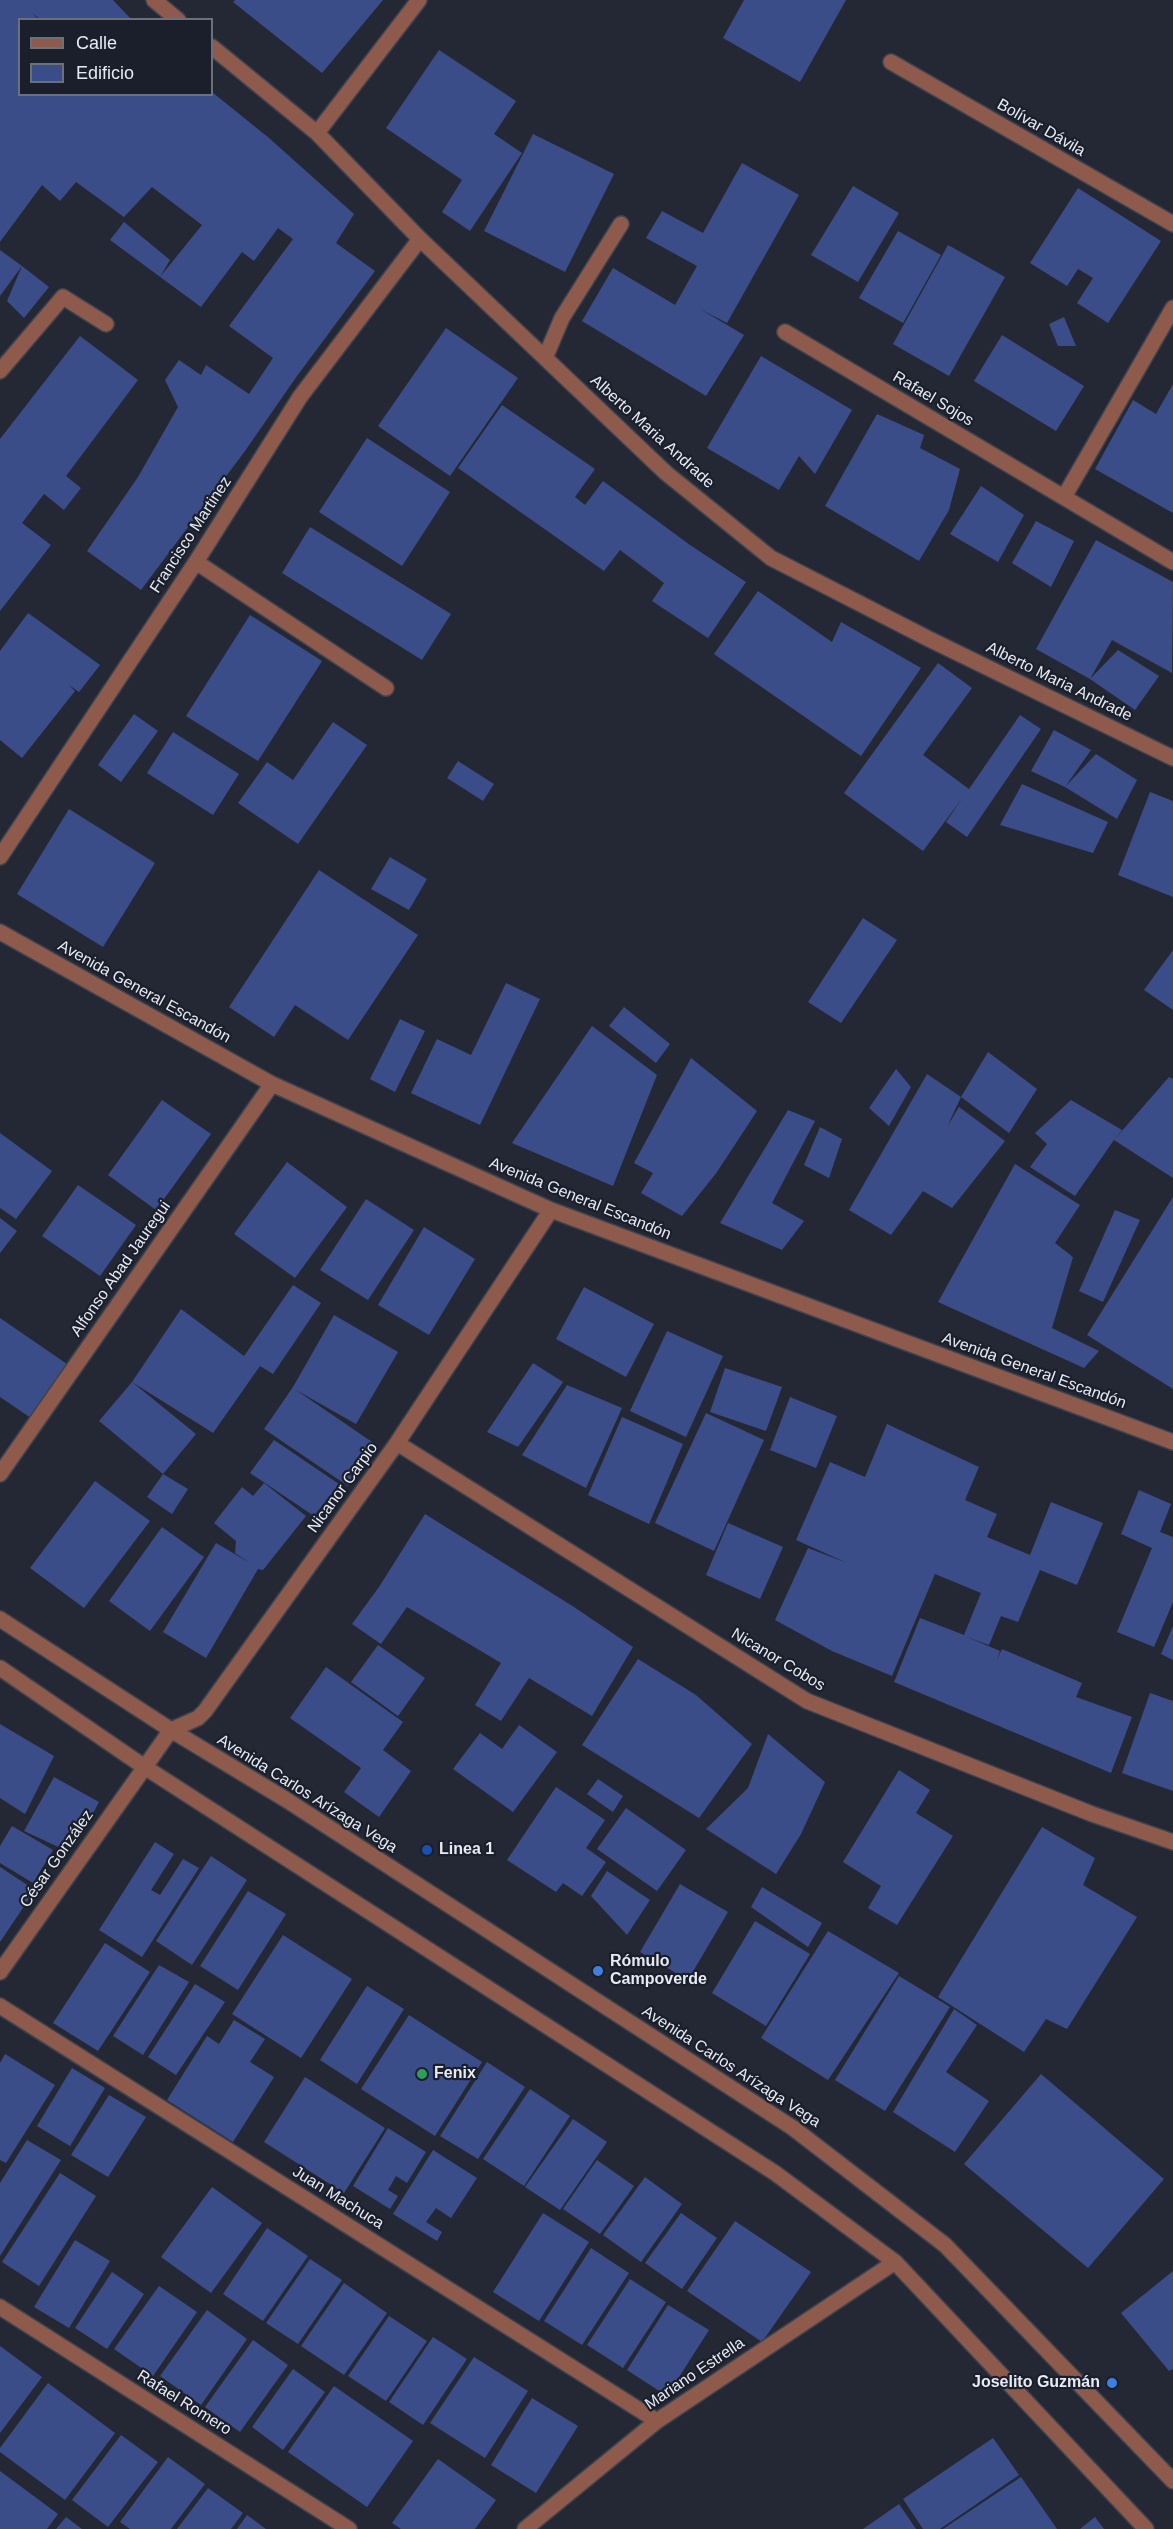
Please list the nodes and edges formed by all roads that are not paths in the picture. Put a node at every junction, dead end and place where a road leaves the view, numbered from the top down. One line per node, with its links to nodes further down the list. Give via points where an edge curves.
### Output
1 (154, 0): 3 (street)
2 (419, 0): 6 (street)
3 (176, 18)
4 (213, 48): 6 (street, Alberto Maria Andrade)
5 (891, 62): 8 (street, Bolívar Dávila)
6 (317, 133): 9 (street, Alberto Maria Andrade)
7 (621, 224): 13 (street, via 562,318)
8 (1173, 224)
9 (420, 238): 13 (street, Alberto Maria Andrade); 16 (street, Francisco Martinez, via 300,397)
10 (1173, 308): 15 (street)
11 (106, 324): 14 (street, via 63,297)
12 (785, 332): 15 (street, Rafael Sojos)
13 (545, 358): 19 (street, Alberto Maria Andrade, via 666,473 771,558)
14 (0, 371)
15 (1064, 497): 17 (street, Rafael Sojos)
16 (196, 562): 18 (street); 20 (street, Francisco Martinez)
17 (1173, 562)
18 (387, 688)
19 (1173, 758)
20 (0, 857)
21 (1, 934): 22 (street, Avenida General Escandón)
22 (272, 1084): 23 (street, Avenida General Escandón); 26 (street, Alfonso Abad Jauregui)
23 (551, 1210): 24 (street, Avenida General Escandón); 25 (street, Nicanor Carpio)
24 (1173, 1442)
25 (397, 1443): 29 (street, Nicanor Carpio, via 205,1711 198,1719); 31 (street, Nicanor Cobos, via 807,1701)
26 (0, 1474)
27 (0, 1619): 29 (street, Avenida Carlos Arízaga Vega)
28 (0, 1668): 30 (street)
29 (171, 1730): 30 (street, Nicanor Carpio); 37 (street, Avenida Carlos Arízaga Vega, via 285,1799 793,2128 945,2245)
30 (143, 1766): 32 (street, César González); 34 (street, via 775,2174)
31 (1173, 1842)
32 (0, 1972)
33 (0, 2006): 36 (street, Juan Machuca)
34 (895, 2262): 36 (street, Mariano Estrella); 40 (street)
35 (0, 2307): 38 (street, Rafael Romero)
36 (657, 2421): 39 (street, Mariano Estrella)
37 (1173, 2481)
38 (349, 2529)
39 (525, 2529)
40 (1146, 2529)

